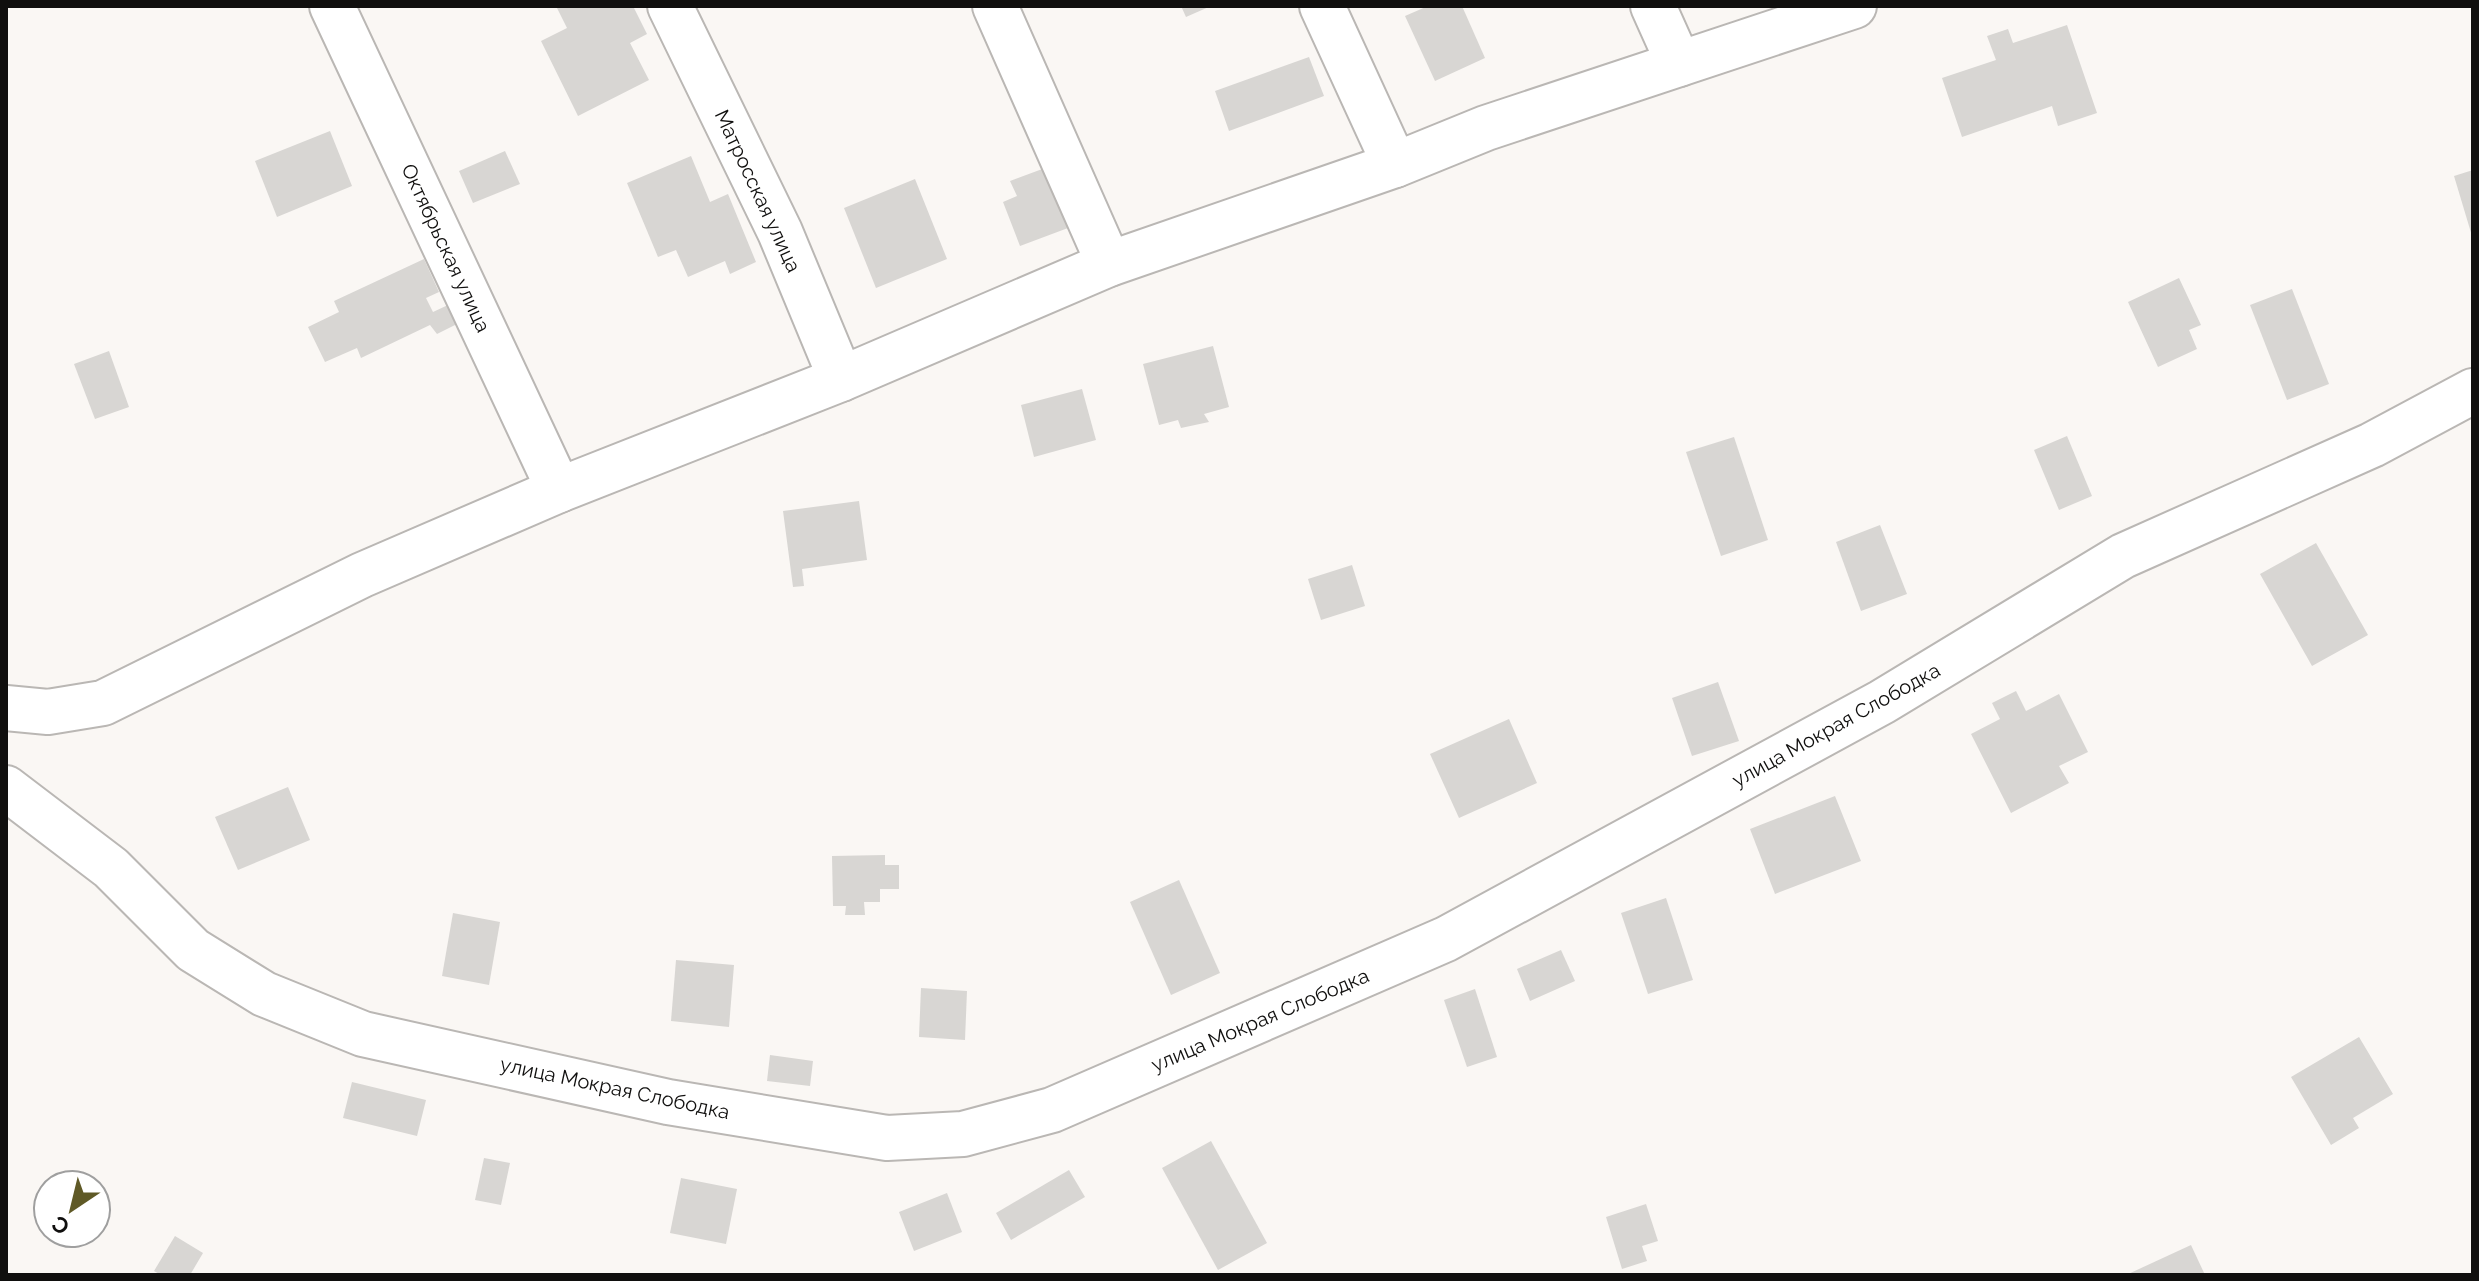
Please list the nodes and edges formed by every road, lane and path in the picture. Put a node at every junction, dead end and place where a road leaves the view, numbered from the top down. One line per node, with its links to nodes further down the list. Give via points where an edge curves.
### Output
1 (332, 6): 12 (street, Октябрьская улица)
2 (670, 6): 10 (street, Матросская улица, via 780,232)
3 (995, 6): 9 (street)
4 (1322, 6): 8 (street)
5 (1653, 6): 7 (street)
6 (1854, 6): 7 (street)
7 (1679, 64): 8 (street, via 1486,128)
8 (1395, 165): 9 (street)
9 (1109, 264): 10 (street)
10 (841, 379): 12 (street)
11 (2473, 391): 14 (street, улица Мокрая Слободка, via 2372,445 2123,556 1882,702 1446,939 1052,1110 963,1134 887,1138 683,1105 363,1034 264,994 193,950 111,868)
12 (559, 490): 13 (street, via 362,575 103,703 48,712)
13 (6, 708)
14 (6, 788)

